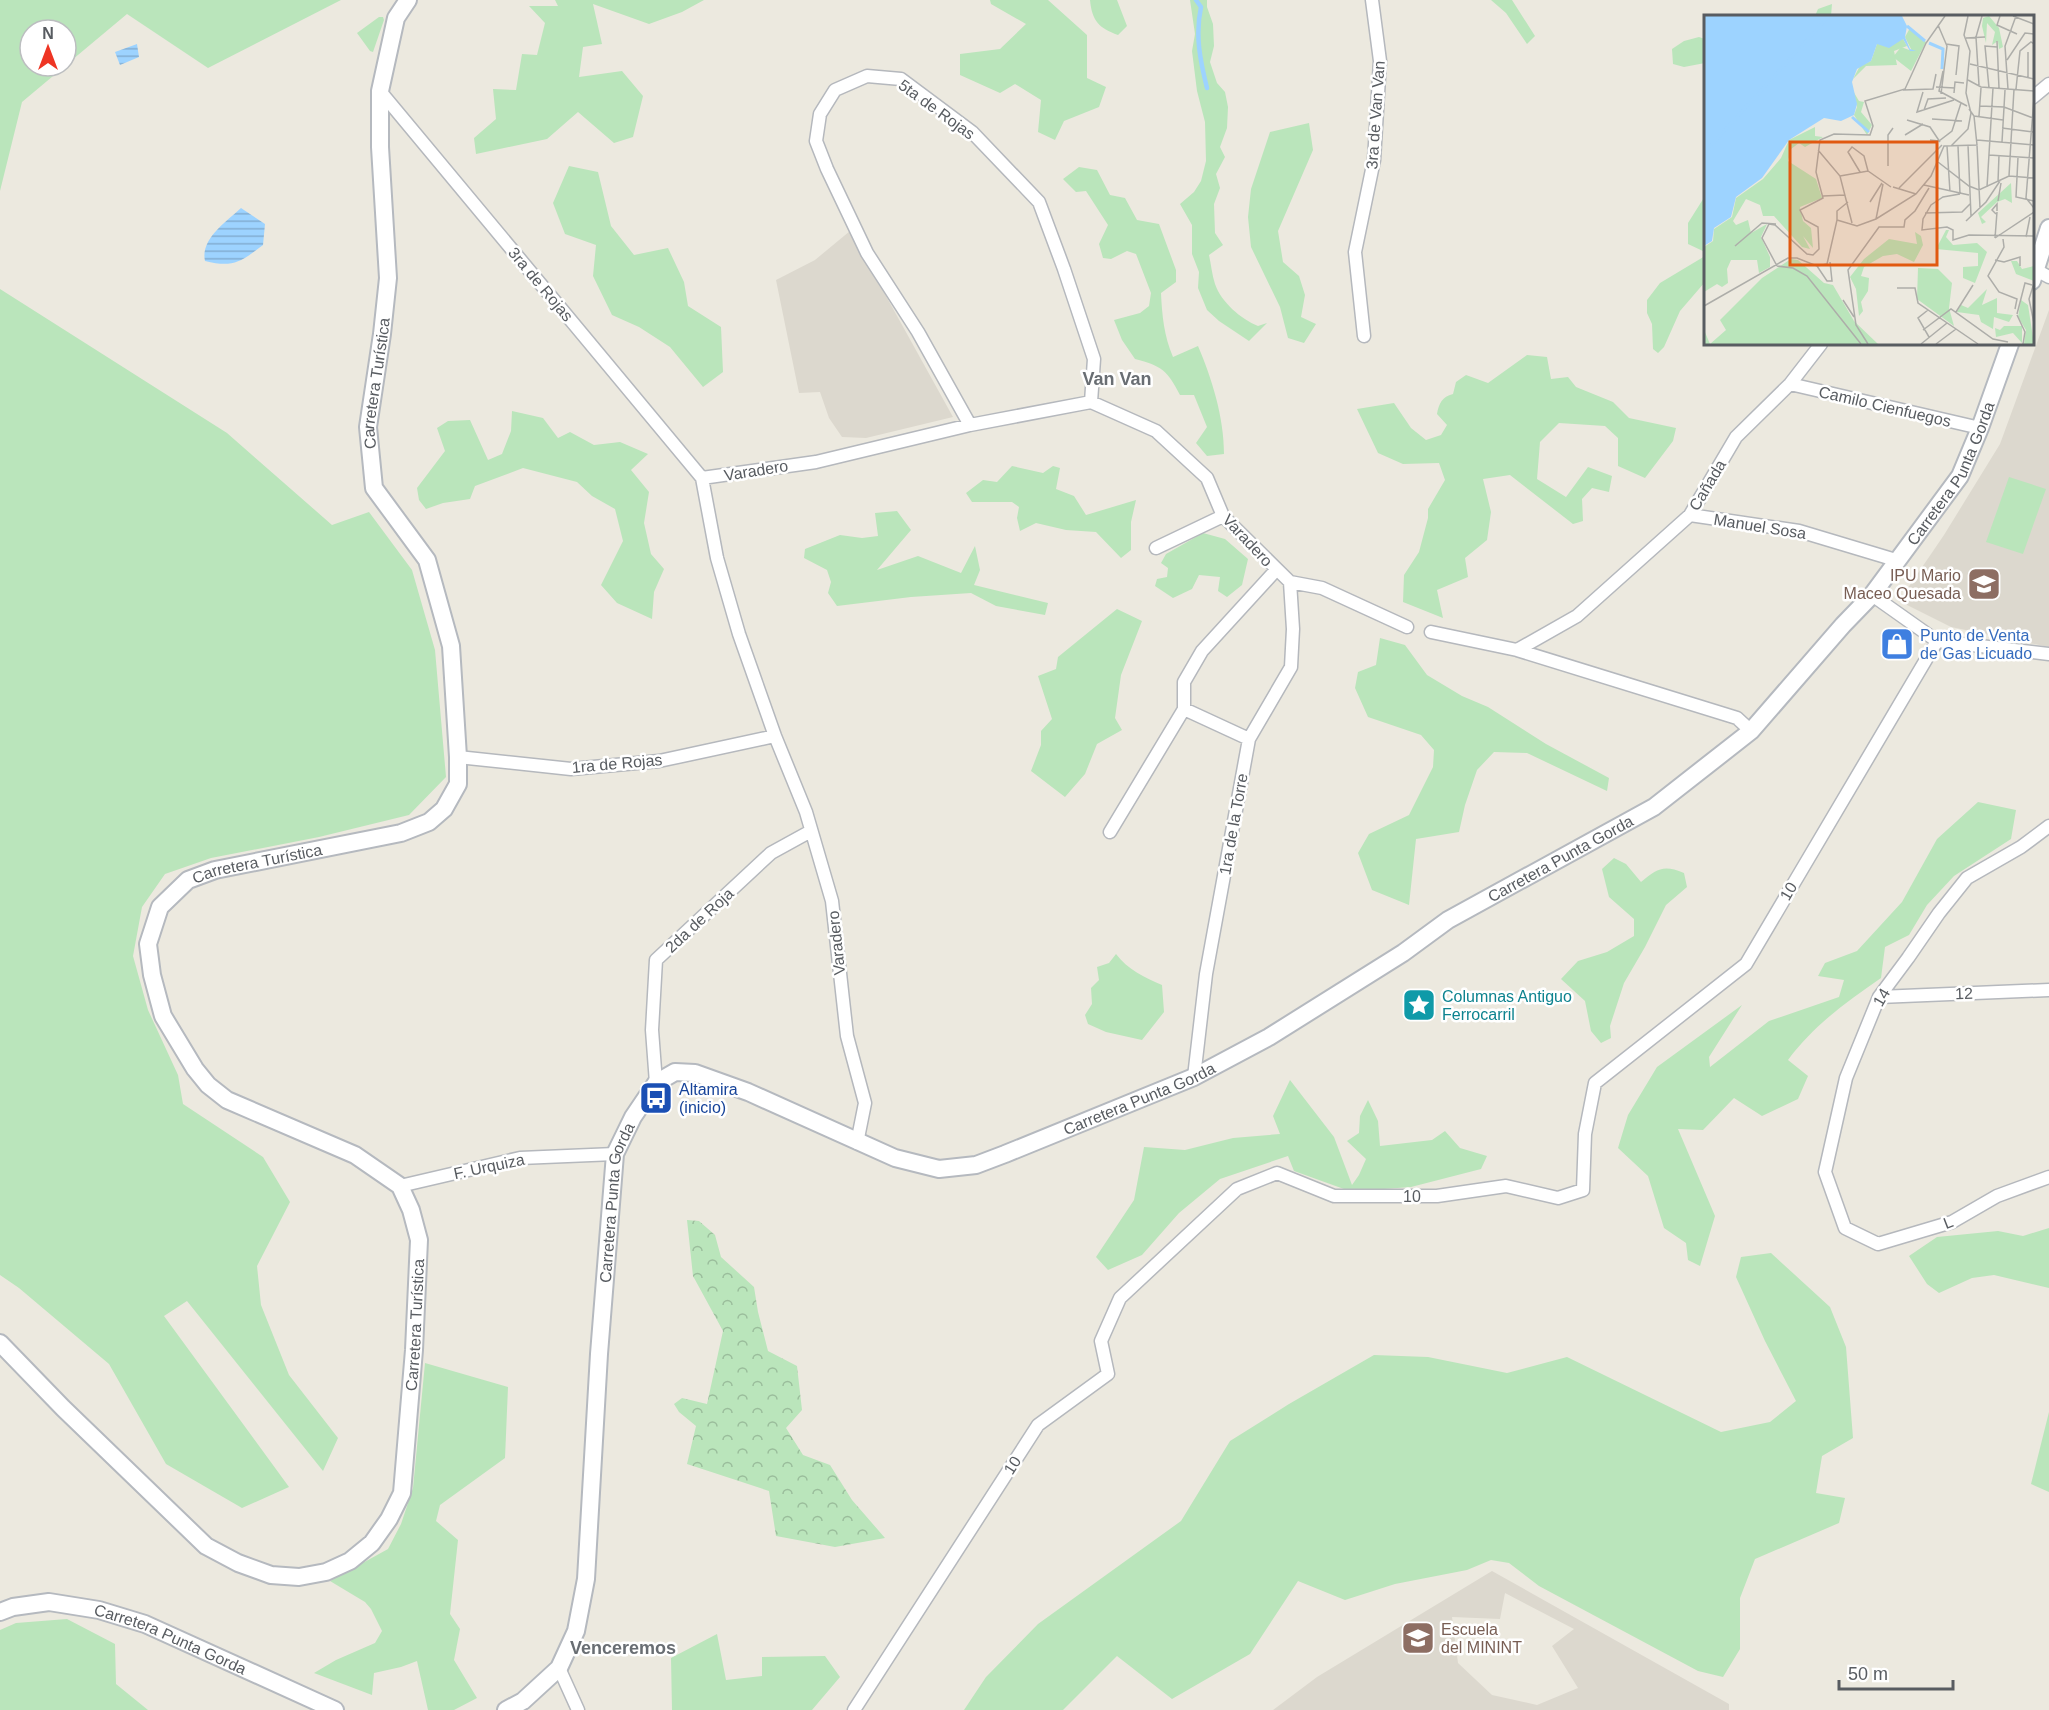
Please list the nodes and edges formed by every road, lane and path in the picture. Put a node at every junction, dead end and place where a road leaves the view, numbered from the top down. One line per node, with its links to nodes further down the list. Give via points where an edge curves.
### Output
1 (408, 0): 4 (main road, Carretera Turística, via 396,18)
2 (1372, 0): 8 (street, 3ra de Van Van, via 1380,61 1374,160 1355,252)
3 (2049, 84): 5 (street)
4 (380, 91): 15 (street, 3ra de Rojas); 32 (main road, Carretera Turística, via 388,278 368,427 374,488 427,560 451,646)
5 (2034, 96)
6 (2049, 228): 7 (main road)
7 (2039, 276)
8 (1364, 336)
9 (1820, 345): 11 (street, Cañada)
10 (2010, 345): 14 (main road, Carretera Punta Gorda)
11 (1790, 384): 14 (street, Camilo Cienfuegos); 16 (street, Cañada, via 1736,438)
12 (1091, 402): 13 (street, Varadero); 13 (street, 5ta de Rojas, via 1094,359 1039,202 972,132 901,79 867,76 835,90 820,114 816,141 867,253 918,332); 17 (street, Varadero, via 1156,431 1207,478)
13 (970, 425): 15 (street, Varadero, via 816,462)
14 (1980, 428): 19 (main road, Carretera Punta Gorda, via 1960,476)
15 (702, 478): 30 (street, Varadero, via 717,558)
16 (1690, 515): 19 (street, Manuel Sosa, via 1799,531); 26 (street, Cañada, via 1577,616)
17 (1223, 516): 18 (street); 20 (street, Varadero)
18 (1156, 548)
19 (1899, 561): 22 (main road, Carretera Punta Gorda)
20 (1276, 570): 21 (street, Varadero); 28 (street, via 1202,651 1184,682)
21 (1290, 582): 23 (street, Varadero, via 1322,588); 31 (street, 1ra de la Torre, via 1291,667)
22 (1872, 595): 25 (street); 29 (main road, Carretera Punta Gorda)
23 (1407, 627)
24 (1431, 632): 26 (street)
25 (1937, 641): 27 (street); 51 (street, 10, via 1746,964 1595,1083 1585,1134 1583,1190 1558,1197 1506,1186 1437,1196 1334,1196 1277,1173 1237,1189 1120,1298 1101,1341 1108,1374 1038,1425)
26 (1517, 650): 29 (street, via 1737,718)
27 (2049, 654)
28 (1184, 709): 31 (street); 35 (street)
29 (1751, 731): 38 (main road, Carretera Punta Gorda, via 1654,807 1448,920 1403,953 1269,1037)
30 (775, 736): 32 (street, 1ra de Rojas, via 659,761 571,769); 34 (street, Varadero)
31 (1249, 739): 38 (street, 1ra de la Torre, via 1206,974)
32 (458, 757): 43 (main road, Carretera Turística, via 458,784 444,809 429,822 401,833 224,868 189,880 160,907 148,944 163,1016 208,1085 227,1100 355,1155)
33 (2049, 826): 37 (street, 14, via 1967,878)
34 (812, 831): 39 (street, 2da de Roja, via 771,852 656,960 652,1030); 40 (street, Varadero, via 832,901 847,1036 865,1103)
35 (1110, 832)
36 (2049, 990): 37 (street, 12)
37 (1879, 997): 44 (street, 14, via 1846,1077 1825,1172)
38 (1194, 1077): 40 (main road, Carretera Punta Gorda, via 976,1165 939,1169)
39 (656, 1083): 40 (main road, Carretera Punta Gorda, via 675,1072 695,1073 748,1092); 41 (main road, Carretera Punta Gorda)
40 (857, 1143)
41 (615, 1154): 43 (street, F. Urquiza, via 520,1158); 47 (main road, Carretera Punta Gorda, via 586,1579 576,1631)
42 (2049, 1177): 44 (street, L, via 1997,1196 1952,1222 1878,1244)
43 (400, 1186): 45 (main road, Carretera Turística, via 419,1240 402,1493 372,1543 350,1561 326,1572 271,1575 206,1546)
44 (1845, 1228)
45 (0, 1343)
46 (4, 1608): 48 (main road, Carretera Punta Gorda, via 49,1602 99,1610 145,1624)
47 (559, 1668): 49 (main road, Carretera Punta Gorda, via 524,1701); 50 (street)
48 (335, 1710)
49 (506, 1710)
50 (578, 1710)
51 (854, 1710)

